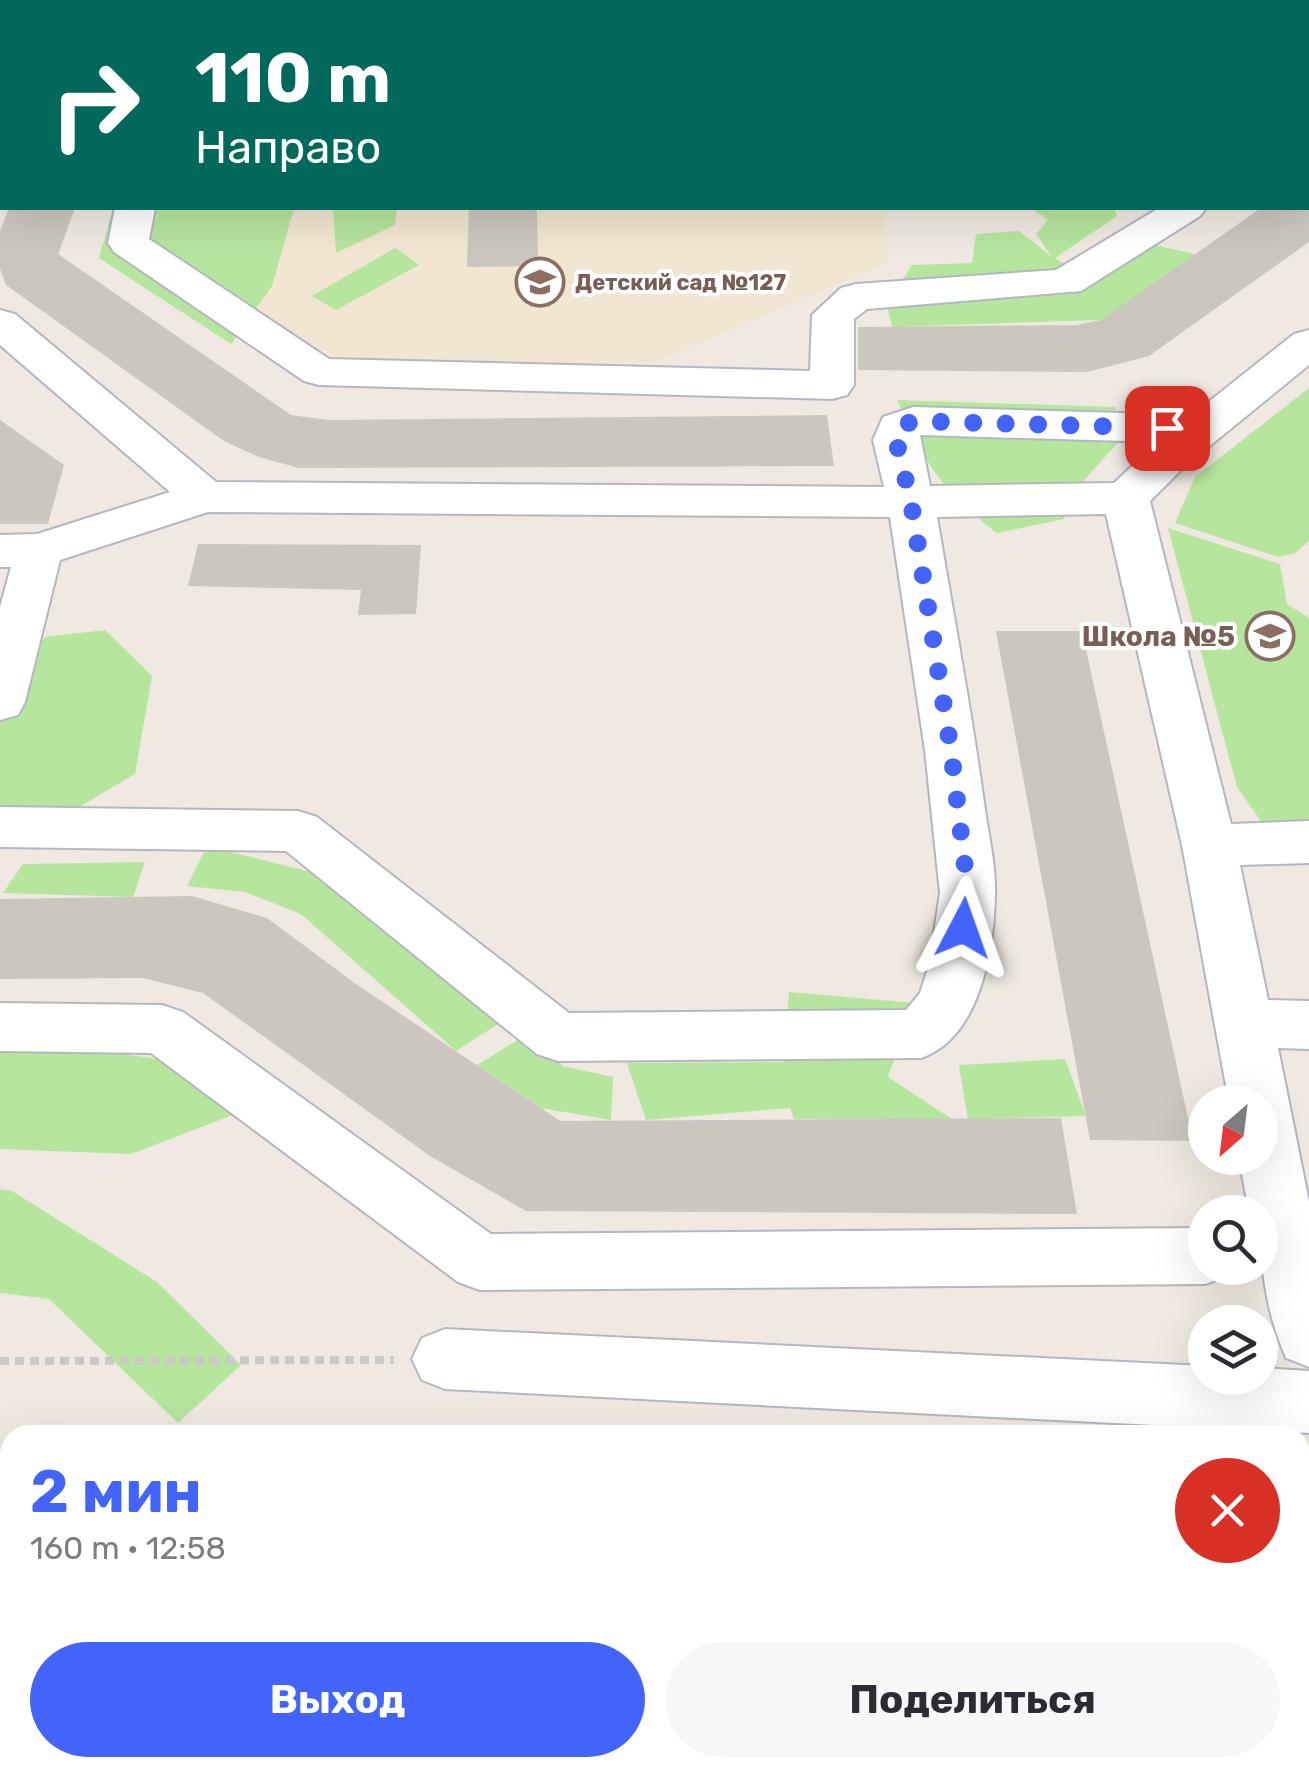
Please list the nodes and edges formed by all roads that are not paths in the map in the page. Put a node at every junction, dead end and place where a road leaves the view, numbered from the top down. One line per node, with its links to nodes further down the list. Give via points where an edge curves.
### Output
1 (135, 210): 5 (lane, via 128,242 319,372)
2 (1183, 210): 5 (lane, via 1066,282 856,298 833,315)
3 (0, 323): 8 (lane)
4 (1309, 343): 6 (lane)
5 (832, 385): 7 (lane, via 855,419)
6 (1203, 429): 7 (lane, via 913,421 899,427); 9 (lane)
7 (896, 440): 10 (lane)
8 (205, 498): 10 (lane); 11 (lane)
9 (1126, 498): 10 (lane); 15 (lane)
10 (911, 502): 13 (lane, via 968,892 946,1003 921,1034 558,1037 298,831)
11 (20, 551): 12 (lane)
12 (0, 702)
13 (0, 826)
14 (1309, 842): 15 (lane)
15 (1209, 845): 16 (lane)
16 (1244, 1023): 17 (lane); 19 (lane)
17 (1309, 1026)
18 (0, 1027): 20 (lane, via 162,1030 480,1262)
19 (1256, 1085)
20 (1188, 1256)
21 (1278, 1264): 22 (lane)
22 (1309, 1337)
23 (446, 1359): 24 (lane)
24 (1309, 1402)

